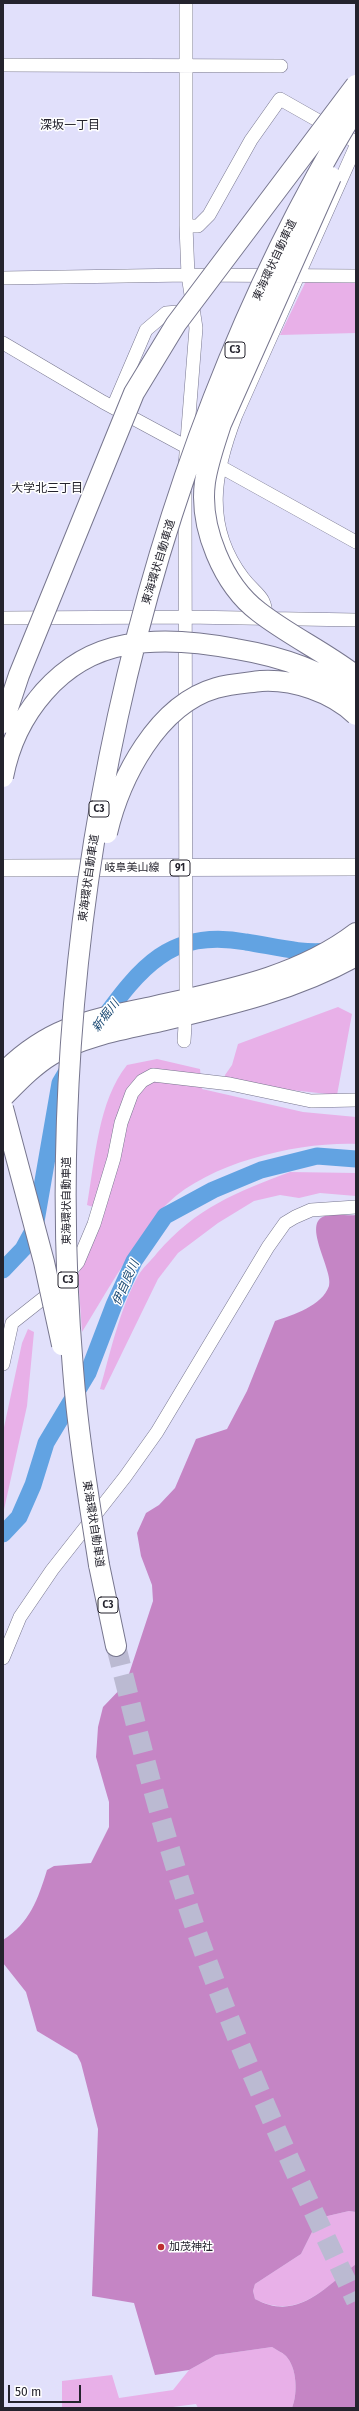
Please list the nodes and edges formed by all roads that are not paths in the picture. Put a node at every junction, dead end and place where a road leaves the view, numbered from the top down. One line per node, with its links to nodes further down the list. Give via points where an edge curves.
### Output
1 (186, 3): 3 (street)
2 (3, 65): 3 (street)
3 (186, 66): 4 (street); 10 (street)
4 (281, 66)
5 (356, 85): 28 (highway, bridge, via 176,324 134,393 19,675)
6 (356, 108): 37 (highway, 東海環状自動車道 / C3, bridge, via 308,192 258,296 213,400 177,500 120,706 92,855)
7 (356, 122): 25 (highway, bridge, via 235,391 211,453 205,484 206,517 212,544 220,566 240,592 258,611)
8 (356, 142): 10 (street, via 280,99 251,140 209,215 198,226)
9 (356, 146): 12 (street)
10 (186, 226): 11 (street)
11 (188, 275): 12 (street); 14 (street); 15 (street)
12 (299, 276): 13 (street); 19 (street, via 236,415)
13 (356, 276)
14 (3, 278)
15 (193, 311): 17 (street, via 166,312 146,330); 18 (street, via 196,328 194,368)
16 (3, 343): 17 (street)
17 (113, 407): 18 (street)
18 (185, 446): 19 (street); 21 (street)
19 (219, 467): 20 (street); 23 (street, via 216,497 217,524 221,539 243,578 263,599 266,605)
20 (356, 542)
21 (186, 617): 22 (street); 23 (street); 31 (street)
22 (3, 618)
23 (266, 618): 24 (street)
24 (356, 620)
25 (356, 676)
26 (356, 696): 29 (highway, bridge, via 322,675 249,651 188,641 125,645 81,661 55,679 37,698 16,733)
27 (356, 714): 37 (highway, bridge, via 319,692 301,685 274,680 214,688 184,704 161,725 142,749 112,810)
28 (3, 723)
29 (3, 777)
30 (3, 868): 31 (main road, 岐阜美山線 / 91)
31 (186, 868): 32 (main road, 岐阜美山線 / 91); 35 (street)
32 (356, 868)
33 (356, 933): 36 (highway, via 294,968)
34 (356, 956): 36 (highway, via 329,971 265,996)
35 (186, 989)
36 (150, 1015): 37 (highway); 41 (highway, via 52,1055 26,1074)
37 (70, 1022): 40 (highway, via 23,1053); 46 (highway, 東海環状自動車道 / C3, bridge, via 66,1203 70,1335)
38 (185, 1026): 39 (street)
39 (184, 1041)
40 (3, 1073)
41 (3, 1097)
42 (356, 1100): 45 (street, via 311,1101 230,1084 153,1075 142,1081 132,1093 121,1123 114,1158 94,1224 78,1262 55,1289 12,1323)
43 (3, 1108): 46 (highway, bridge, via 44,1262)
44 (356, 1207): 48 (street, via 311,1210 285,1223 157,1432 52,1570 20,1617)
45 (3, 1364)
46 (78, 1419): 47 (highway, 東海環状自動車道 / C3, bridge, via 99,1565)
47 (116, 1646)
48 (3, 1658)

